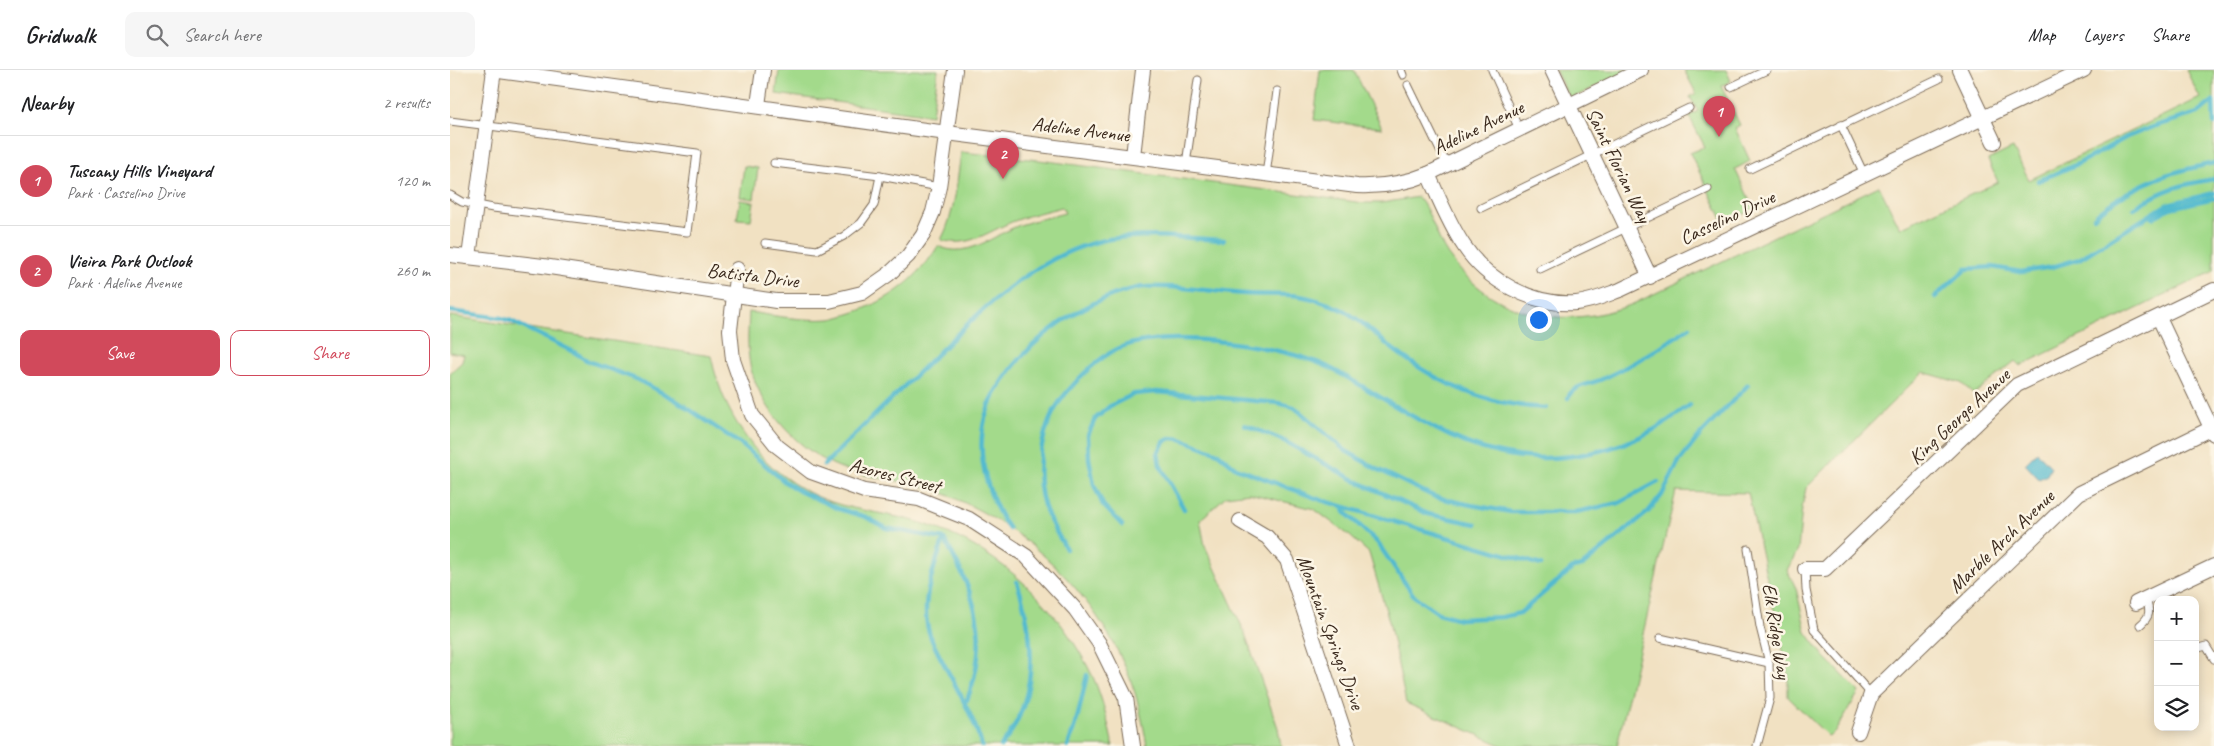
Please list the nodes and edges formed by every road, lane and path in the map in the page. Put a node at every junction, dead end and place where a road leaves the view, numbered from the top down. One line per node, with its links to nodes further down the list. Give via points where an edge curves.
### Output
1 (494, 70): 16 (street, Adeline Avenue); 22 (street)
2 (763, 70): 16 (street)
3 (955, 70): 24 (street, Batista Drive)
4 (1143, 70): 27 (street)
5 (1492, 70): 23 (lane)
6 (1552, 70): 17 (street, Saint Florian Way)
7 (1641, 70): 17 (street, Adeline Avenue)
8 (1766, 70): 14 (lane)
9 (1960, 70): 19 (street)
10 (2084, 70): 19 (street, Casselino Drive)
11 (1939, 79): 21 (lane)
12 (1198, 80): 29 (lane)
13 (1408, 85): 30 (lane)
14 (1732, 87)
15 (1277, 91): 32 (lane)
16 (758, 105): 24 (street, Adeline Avenue)
17 (1568, 105): 23 (street, Adeline Avenue); 26 (street, Saint Florian Way)
18 (1689, 108): 26 (lane)
19 (1983, 118): 25 (street); 34 (street, Casselino Drive)
20 (450, 121): 22 (lane)
21 (1842, 125): 31 (lane); 34 (lane)
22 (488, 127): 39 (street); 39 (lane, via 697,153 687,232)
23 (1519, 129): 30 (street, Adeline Avenue)
24 (947, 133): 27 (street, Adeline Avenue); 36 (street, Batista Drive)
25 (1994, 142)
26 (1592, 155): 40 (lane); 41 (street, Saint Florian Way)
27 (1133, 156): 29 (street, Adeline Avenue)
28 (774, 163): 35 (lane)
29 (1186, 164): 32 (street, Adeline Avenue)
30 (1447, 166): 33 (street, Adeline Avenue)
31 (1750, 169)
32 (1266, 174): 33 (street, Adeline Avenue, via 1376,187)
33 (1428, 174): 47 (street, Casselino Drive, via 1464,246 1484,269 1508,287 1541,298 1577,303 1602,297)
34 (1864, 174): 47 (street, Casselino Drive)
35 (880, 176): 36 (lane); 42 (lane, via 874,205 861,224 844,236 817,250)
36 (939, 187): 49 (street, Batista Drive, via 934,212 908,256 862,292 829,301 797,302)
37 (1708, 189): 41 (lane)
38 (450, 195): 39 (lane, via 462,202)
39 (478, 204): 44 (street)
40 (1481, 208)
41 (1627, 228): 46 (lane); 47 (street, Saint Florian Way)
42 (765, 243)
43 (450, 254): 44 (street, Batista Drive)
44 (470, 258): 49 (street, Batista Drive)
45 (737, 269): 49 (street, Azores Street)
46 (1540, 269)
47 (1650, 277)
48 (2214, 290): 50 (street, King George Avenue)
49 (734, 294): 64 (street, Azores Street, via 730,330 733,360 752,415 777,446 811,472 864,491 919,499 969,519 1026,556 1075,609 1099,643 1126,698)
50 (2160, 318): 51 (street); 55 (street, King George Avenue, via 2017,385 1825,569)
51 (2213, 430): 62 (street, Marble Arch Avenue, via 2079,493)
52 (1240, 520): 65 (street, Mountain Springs Drive, via 1267,537 1288,560)
53 (1748, 549): 61 (lane, Elk Ridge Way)
54 (2214, 566): 56 (street)
55 (1805, 569): 62 (lane, via 1814,630)
56 (2141, 601): 57 (lane, via 2150,610)
57 (2140, 625)
58 (1660, 638): 61 (lane)
59 (2199, 648): 60 (lane, via 2206,646)
60 (2214, 659)
61 (1769, 663): 66 (lane, Elk Ridge Way, via 1770,698)
62 (1871, 694): 63 (street, Marble Arch Avenue)
63 (1858, 732)
64 (1133, 746)
65 (1350, 746)
66 (1757, 746)

